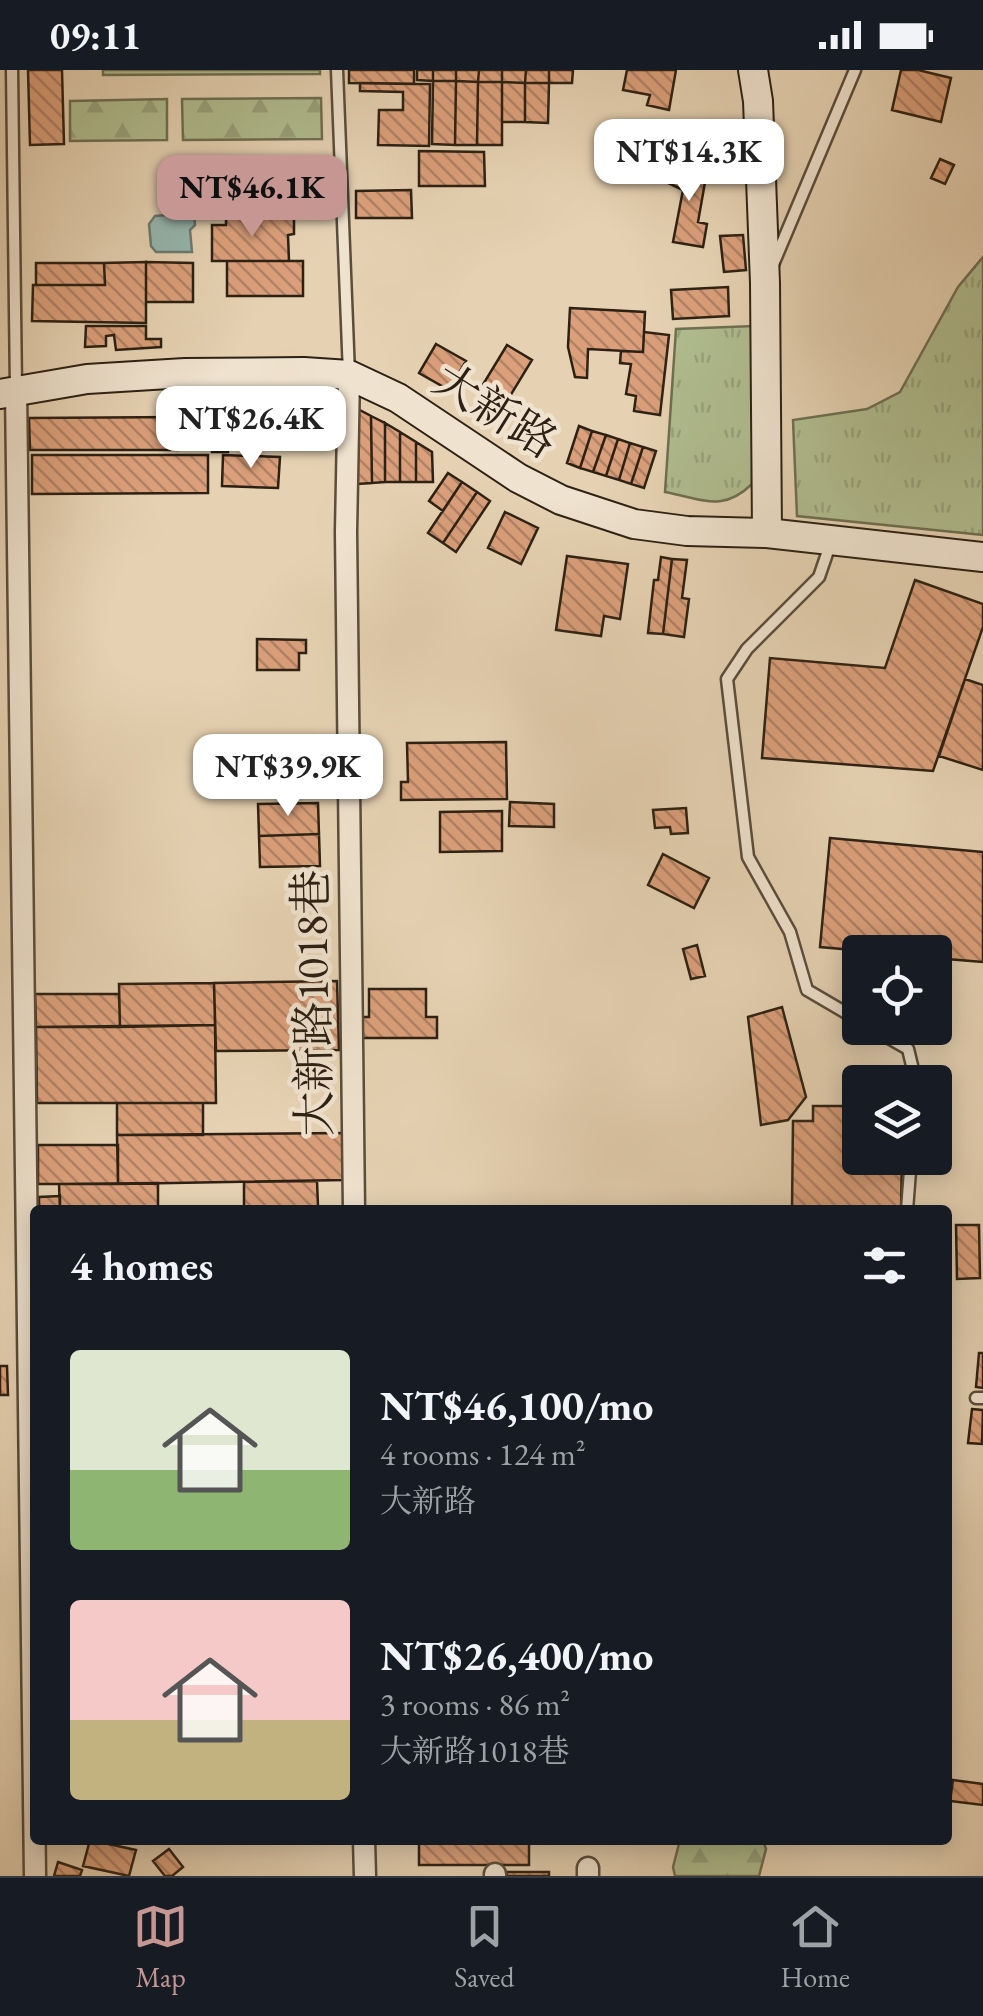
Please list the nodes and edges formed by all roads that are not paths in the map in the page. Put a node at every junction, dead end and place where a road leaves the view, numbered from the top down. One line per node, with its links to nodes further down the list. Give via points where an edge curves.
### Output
1 (12, 70): 7 (lane)
2 (337, 70): 6 (lane)
3 (753, 70): 5 (street)
4 (856, 70): 5 (lane)
5 (766, 284): 8 (street)
6 (349, 375): 7 (street, 大新路, via 185,372); 8 (street, 大新路, via 398,398 561,500 634,524); 13 (street, 大新路1018巷)
7 (8, 392): 15 (street)
8 (767, 533): 9 (street, 大新路)
9 (831, 540): 10 (street, 大新路); 11 (lane, via 819,578 747,649 727,680 748,856 790,932 808,990)
10 (983, 557)
11 (842, 1010)
12 (910, 1175): 14 (lane)
13 (354, 1205)
14 (907, 1205)
15 (30, 1399)
16 (35, 1845): 18 (street)
17 (364, 1845): 19 (street)
18 (35, 1876)
19 (365, 1876)

